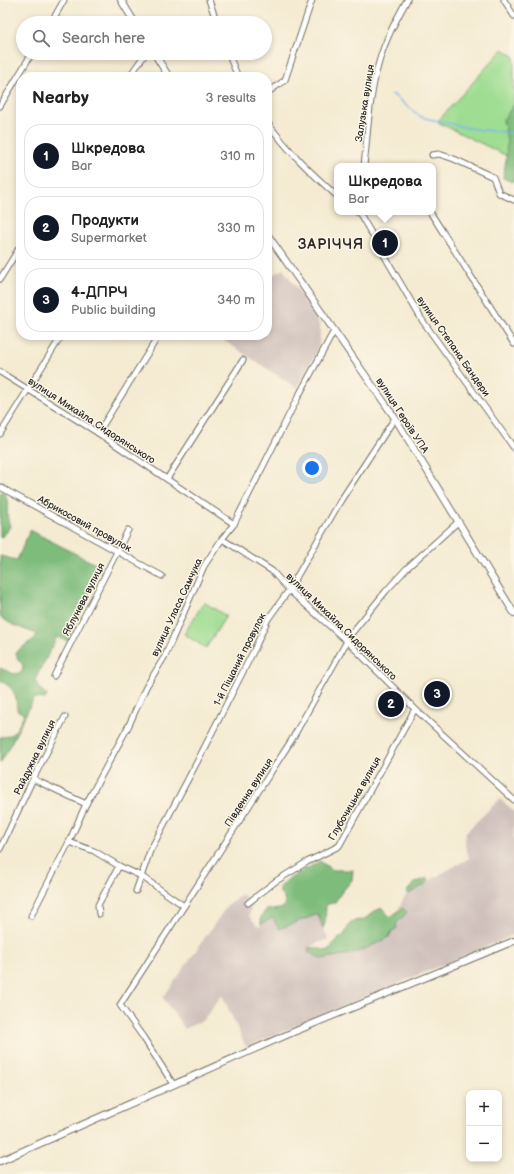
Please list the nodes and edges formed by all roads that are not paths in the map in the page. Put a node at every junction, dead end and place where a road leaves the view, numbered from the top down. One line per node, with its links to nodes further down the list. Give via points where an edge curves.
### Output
1 (64, 0): 7 (street)
2 (121, 0): 8 (street)
3 (209, 0): 9 (street)
4 (312, 0): 20 (street, via 285,80)
5 (407, 0): 24 (street, Залузька вулиця, via 389,34 379,61)
6 (504, 0): 10 (street)
7 (55, 16)
8 (131, 16)
9 (215, 16)
10 (514, 16)
11 (28, 60): 15 (street)
12 (141, 60): 16 (street)
13 (158, 60): 17 (street)
14 (231, 60): 18 (street)
15 (21, 72)
16 (133, 72)
17 (166, 72)
18 (236, 72)
19 (16, 80): 21 (street)
20 (272, 89)
21 (0, 106)
22 (272, 129): 25 (street, via 298,160)
23 (432, 155): 26 (street, via 439,154 454,159 493,177 499,193)
24 (364, 163)
25 (334, 193)
26 (514, 200)
27 (360, 215): 42 (street, вулиця Степана Бандери, via 422,320)
28 (432, 215): 35 (street)
29 (272, 241): 32 (street, вулиця Героїв УПА)
30 (16, 252): 31 (street)
31 (0, 279)
32 (334, 331): 39 (street, вулиця Героїв УПА); 46 (street, вулиця Уласа Самчука)
33 (59, 340): 38 (street)
34 (156, 340): 40 (street)
35 (514, 344)
36 (243, 360): 43 (street)
37 (0, 372): 38 (street, вулиця Михайла Сидорянського)
38 (28, 389): 40 (street, вулиця Михайла Сидорянського); 41 (street)
39 (395, 418): 45 (street, вулиця Героїв УПА); 51 (street, 1-й Піщаний провулок, via 341,500)
40 (98, 433): 43 (street, вулиця Михайла Сидорянського)
41 (0, 434)
42 (514, 448)
43 (167, 479): 46 (street, вулиця Михайла Сидорянського)
44 (0, 487): 49 (street, Абрикосовий провулок)
45 (458, 522): 52 (street, вулиця Героїв УПА); 53 (street, Південна вулиця, via 391,585 351,634)
46 (234, 524): 48 (street, вулиця Уласа Самчука)
47 (128, 530): 49 (street, Яблунева вулиця)
48 (222, 539): 51 (street, вулиця Михайла Сидорянського, via 272,571); 59 (street, вулиця Уласа Самчука, via 204,566 165,656 146,687 129,725)
49 (117, 552): 50 (street, Абрикосовий провулок); 54 (street, Яблунева вулиця)
50 (162, 576)
51 (289, 590): 53 (street, вулиця Михайла Сидорянського); 63 (street, 1-й Піщаний провулок, via 268,619 150,851)
52 (514, 613)
53 (348, 642): 55 (street, вулиця Михайла Сидорянського); 66 (street, Південна вулиця, via 291,741)
54 (54, 676)
55 (415, 709): 58 (street, вулиця Михайла Сидорянського); 65 (street, Глубочицька вулиця, via 339,846 276,881)
56 (65, 717): 57 (street, Райдужна вулиця)
57 (33, 779): 59 (street); 61 (street, Райдужна вулиця)
58 (514, 800)
59 (86, 804): 60 (street, вулиця Уласа Самчука)
60 (69, 842): 62 (street, via 94,851); 68 (street, вулиця Уласа Самчука)
61 (0, 849)
62 (119, 866): 63 (street); 67 (street, via 98,905)
63 (141, 876): 64 (street, 1-й Піщаний провулок); 66 (street)
64 (136, 892)
65 (248, 903)
66 (184, 906): 70 (street, Південна вулиця, via 120,1005)
67 (99, 914)
68 (31, 916)
69 (514, 941): 70 (street)
70 (173, 1084): 71 (street)
71 (0, 1161)

